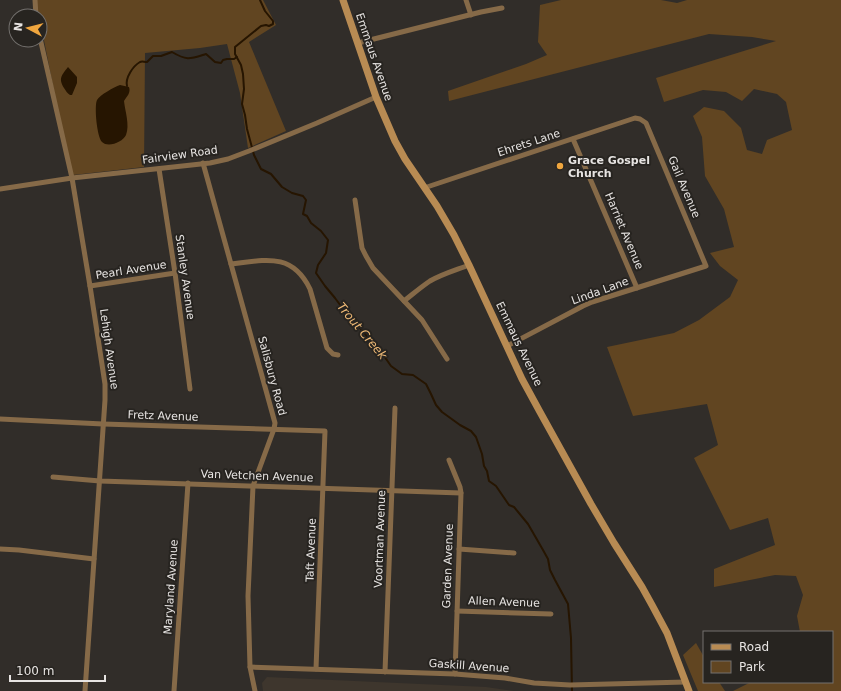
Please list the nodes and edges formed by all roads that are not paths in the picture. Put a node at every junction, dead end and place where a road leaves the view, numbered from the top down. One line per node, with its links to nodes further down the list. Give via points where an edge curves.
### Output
1 (343, 0): 5 (main road, Emmaus Avenue)
2 (466, 0): 4 (street)
3 (502, 8): 4 (street)
4 (471, 15): 5 (street)
5 (358, 43): 7 (main road, Emmaus Avenue)
6 (42, 48): 12 (street, Lehigh Avenue)
7 (376, 97): 10 (street, Fairview Road, via 249,151 228,159); 13 (main road, Emmaus Avenue, via 404,159)
8 (640, 119): 9 (street, Ehrets Lane, via 634,118); 18 (street, Gail Avenue, via 646,123)
9 (573, 139): 13 (street, Ehrets Lane); 21 (street, Harriet Avenue)
10 (202, 164): 11 (street, Fairview Road); 16 (street, Salisbury Road)
11 (159, 169): 12 (street, Fairview Road); 19 (street, Stanley Avenue)
12 (72, 178): 14 (street, Fairview Road); 20 (street, Lehigh Avenue)
13 (424, 188): 17 (main road, Emmaus Avenue, via 437,206)
14 (0, 189)
15 (355, 200): 22 (street, via 362,248 373,268)
16 (231, 264): 24 (street, via 272,260 296,270 310,289 326,348); 30 (street, Salisbury Road, via 275,424)
17 (469, 264): 22 (street, via 422,286); 23 (main road, Emmaus Avenue)
18 (706, 266): 21 (street, Linda Lane)
19 (175, 273): 20 (street, Pearl Avenue); 26 (street, Stanley Avenue)
20 (90, 286): 29 (street, Lehigh Avenue, via 105,384)
21 (637, 288): 23 (street, Linda Lane, via 583,306)
22 (404, 301): 25 (street, via 422,320)
23 (507, 346): 50 (main road, Emmaus Avenue, via 522,379 577,479 667,633)
24 (338, 355)
25 (447, 359)
26 (190, 389)
27 (395, 408): 38 (street, Voortman Avenue)
28 (0, 419): 29 (street, Fretz Avenue)
29 (104, 424): 30 (street, Fretz Avenue); 34 (street, Lehigh Avenue)
30 (274, 429): 31 (street, Fretz Avenue); 36 (street, Salisbury Road)
31 (325, 431): 37 (street, Taft Avenue)
32 (449, 460): 39 (street, Garden Avenue)
33 (53, 478): 34 (street, Van Vetchen Avenue)
34 (100, 481): 35 (street, Van Vetchen Avenue); 43 (street, Lehigh Avenue)
35 (188, 484): 36 (street, Van Vetchen Avenue); 52 (street, Maryland Avenue)
36 (253, 486): 37 (street, Van Vetchen Avenue); 46 (street, Salisbury Road, via 248,596)
37 (323, 489): 38 (street, Van Vetchen Avenue); 47 (street, Taft Avenue)
38 (392, 491): 39 (street, Van Vetchen Avenue); 48 (street, Voortman Avenue)
39 (461, 493): 41 (street, Garden Avenue)
40 (0, 549): 43 (street)
41 (459, 549): 42 (street); 44 (street, Garden Avenue)
42 (514, 553)
43 (94, 559): 51 (street, Lehigh Avenue)
44 (457, 610): 45 (street, Allen Avenue); 49 (street, Garden Avenue)
45 (551, 614)
46 (250, 667): 47 (street, Gaskill Avenue); 53 (street, Salisbury Road)
47 (316, 669): 48 (street, Gaskill Avenue)
48 (385, 672): 49 (street, Gaskill Avenue)
49 (455, 674): 50 (street, Gaskill Avenue, via 573,685)
50 (686, 682): 54 (main road, Emmaus Avenue)
51 (86, 691)
52 (174, 691)
53 (255, 691)
54 (689, 691)

